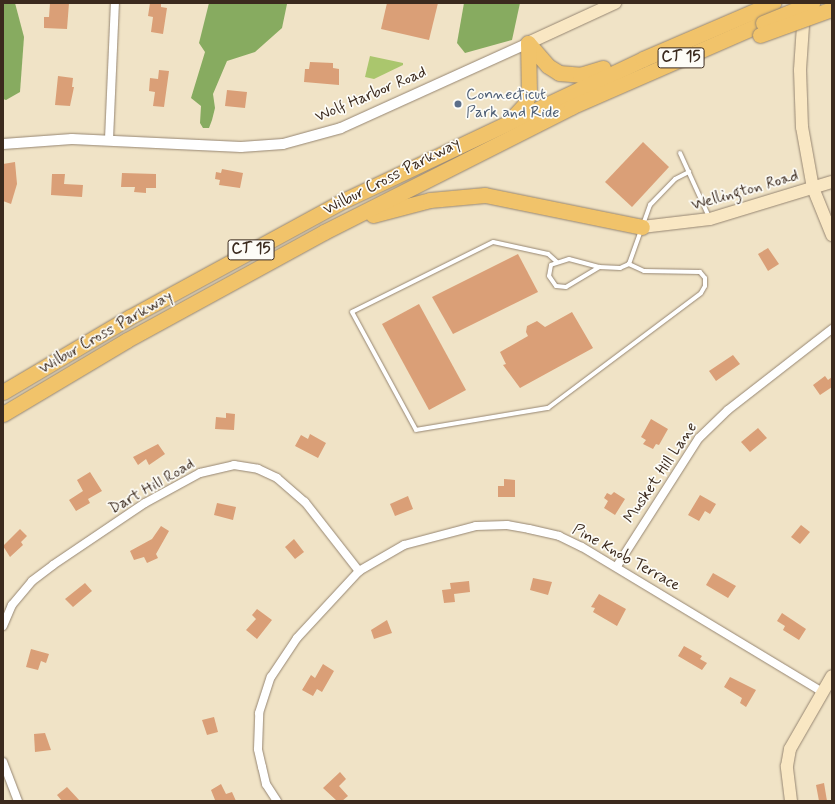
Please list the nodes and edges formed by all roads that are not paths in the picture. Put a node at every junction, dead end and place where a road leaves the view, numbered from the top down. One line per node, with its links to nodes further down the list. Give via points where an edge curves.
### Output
1 (114, 3): 11 (street)
2 (615, 3): 8 (main road, Wolf Harbor Road)
3 (805, 3): 16 (main road, via 800,99)
4 (812, 3): 7 (highway, Wilbur Cross Parkway / CT 15, bridge)
5 (769, 5): 9 (highway, Wilbur Cross Parkway / CT 15)
6 (832, 9): 7 (highway, bridge)
7 (762, 29): 19 (highway, Wilbur Cross Parkway / CT 15, via 600,94)
8 (528, 42): 9 (highway, via 548,66 566,75 589,73 618,62); 10 (highway, via 528,99); 11 (street, Wolf Harbor Road, via 375,114 341,128 300,140 274,146 241,146)
9 (643, 59): 10 (highway, Wilbur Cross Parkway / CT 15)
10 (507, 122): 25 (highway, Wilbur Cross Parkway / CT 15, via 275,238 130,317)
11 (109, 139): 12 (street, Wolf Harbor Road, via 34,140)
12 (3, 144)
13 (680, 153): 14 (lane)
14 (689, 172): 17 (lane); 18 (lane, via 675,179 650,206)
15 (832, 182): 16 (main road, Wellington Road)
16 (813, 188): 17 (main road, Wellington Road); 20 (main road)
17 (710, 219): 18 (main road, Wellington Road)
18 (642, 227): 19 (highway, via 496,196 473,195 392,209); 22 (lane, via 634,256)
19 (324, 232): 26 (highway, Wilbur Cross Parkway / CT 15, via 127,340)
20 (832, 235)
21 (557, 262): 22 (lane, via 548,254 493,242 352,312 416,430 548,408 701,293 705,286 705,278 700,272 644,271); 23 (lane, via 569,259); 23 (lane, via 551,265 550,276 556,286 561,288)
22 (629, 264): 23 (lane, via 620,268)
23 (599, 267)
24 (832, 329): 27 (street, Musket Hill Lane, via 728,410 699,438)
25 (3, 392)
26 (3, 414)
27 (617, 566): 28 (street, Pine Knob Terrace, via 559,536 507,525 476,526 404,545); 31 (street, Pine Knob Terrace)
28 (359, 571): 29 (street, Dart Hill Road, via 305,502 277,478 258,469 234,465 200,473 145,503 53,565 32,581 12,605); 34 (street, Pine Knob Terrace, via 297,638 263,694 259,713 258,749 266,784)
29 (3, 626)
30 (832, 676): 31 (main road)
31 (822, 692): 35 (main road, via 790,749 787,766)
32 (3, 762): 33 (street)
33 (18, 801)
34 (277, 801)
35 (791, 801)

